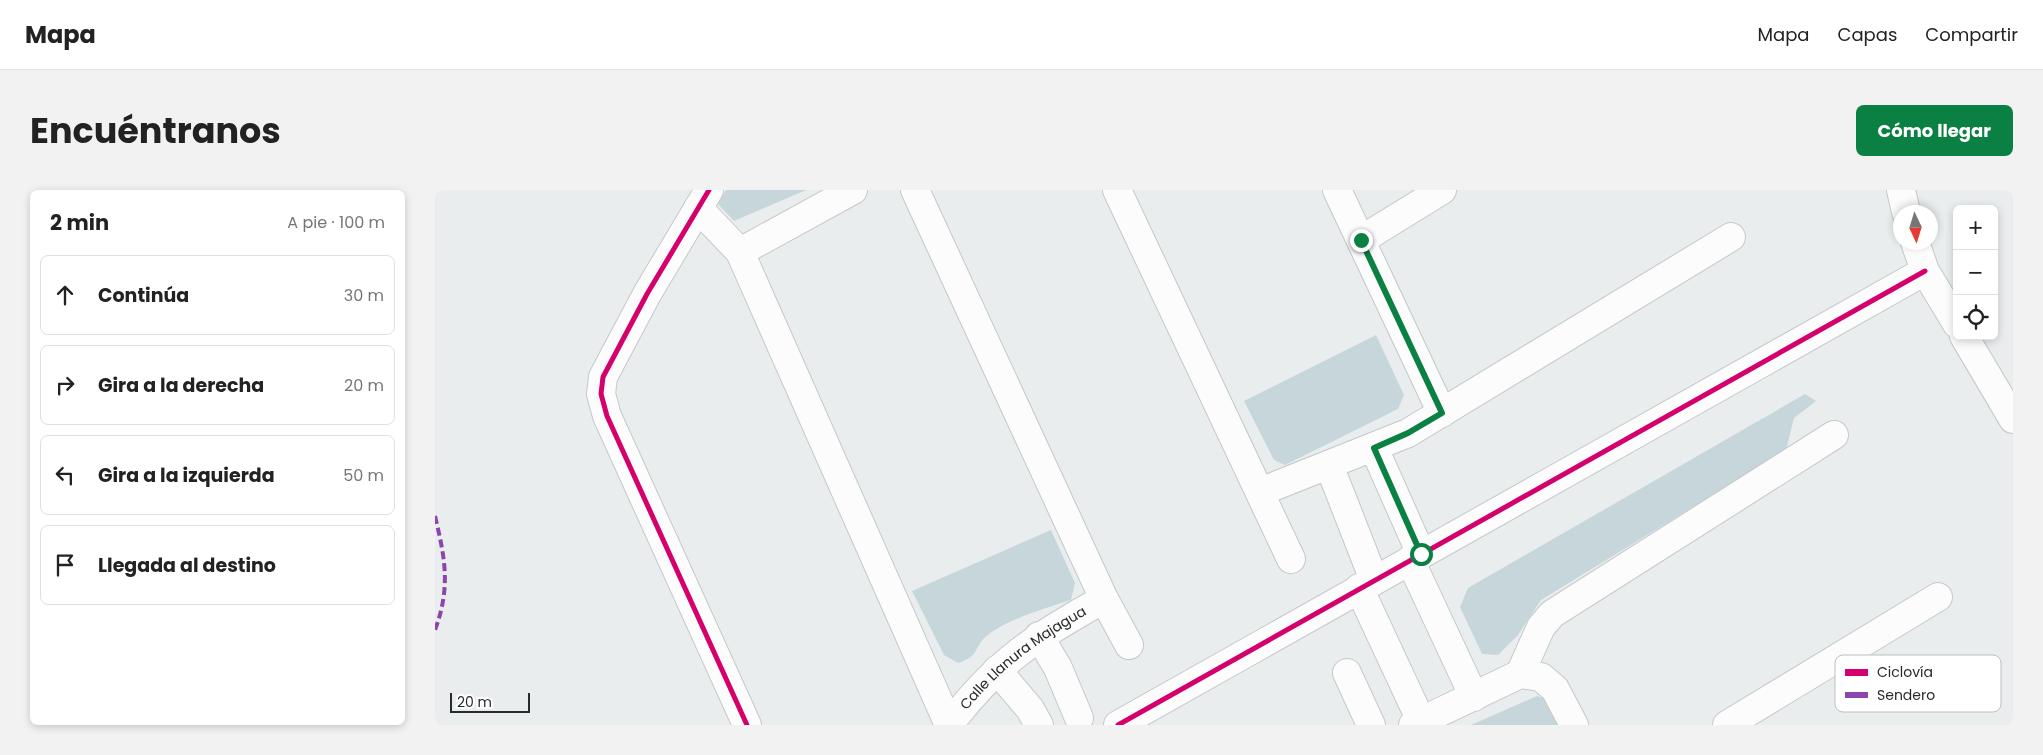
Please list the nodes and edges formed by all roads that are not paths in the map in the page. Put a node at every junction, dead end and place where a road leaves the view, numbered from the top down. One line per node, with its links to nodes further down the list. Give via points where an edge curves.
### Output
1 (853, 190): 12 (street)
2 (915, 190): 26 (street)
3 (1117, 190): 21 (street)
4 (1337, 190): 10 (street)
5 (1442, 190): 10 (street)
6 (1901, 190): 8 (street)
7 (703, 199): 12 (street); 37 (street, via 603,377 601,394 607,416)
8 (1904, 205)
9 (1731, 237): 16 (street)
10 (1361, 240): 16 (street)
11 (1918, 250): 13 (street)
12 (740, 252): 38 (street)
13 (1925, 272): 14 (street); 22 (street)
14 (1953, 318)
15 (1966, 340): 17 (street)
16 (1442, 413): 19 (street)
17 (2013, 418)
18 (1834, 435): 33 (street, via 1552,614 1541,627)
19 (1374, 448): 20 (street); 22 (street)
20 (1329, 465): 21 (street); 24 (street)
21 (1260, 492): 23 (street)
22 (1415, 557): 24 (street); 34 (street)
23 (1291, 559)
24 (1366, 584): 36 (street); 40 (street)
25 (1939, 597): 29 (street)
26 (1104, 599): 27 (street, Calle Llanura Majagua); 28 (street)
27 (1039, 636): 31 (street, Calle Llanura Majagua); 35 (street, via 1058,668)
28 (1129, 645)
29 (1843, 655)
30 (1835, 660): 43 (street)
31 (997, 670): 38 (street, Calle Llanura Majagua, via 969,697); 39 (street, via 1030,709)
32 (1347, 673): 41 (street)
33 (1520, 674): 34 (street); 42 (street, via 1541,677 1555,689)
34 (1474, 697): 36 (street)
35 (1080, 723)
36 (1417, 723)
37 (747, 725)
38 (949, 725)
39 (1039, 725)
40 (1118, 725)
41 (1371, 725)
42 (1574, 725)
43 (1727, 725)

